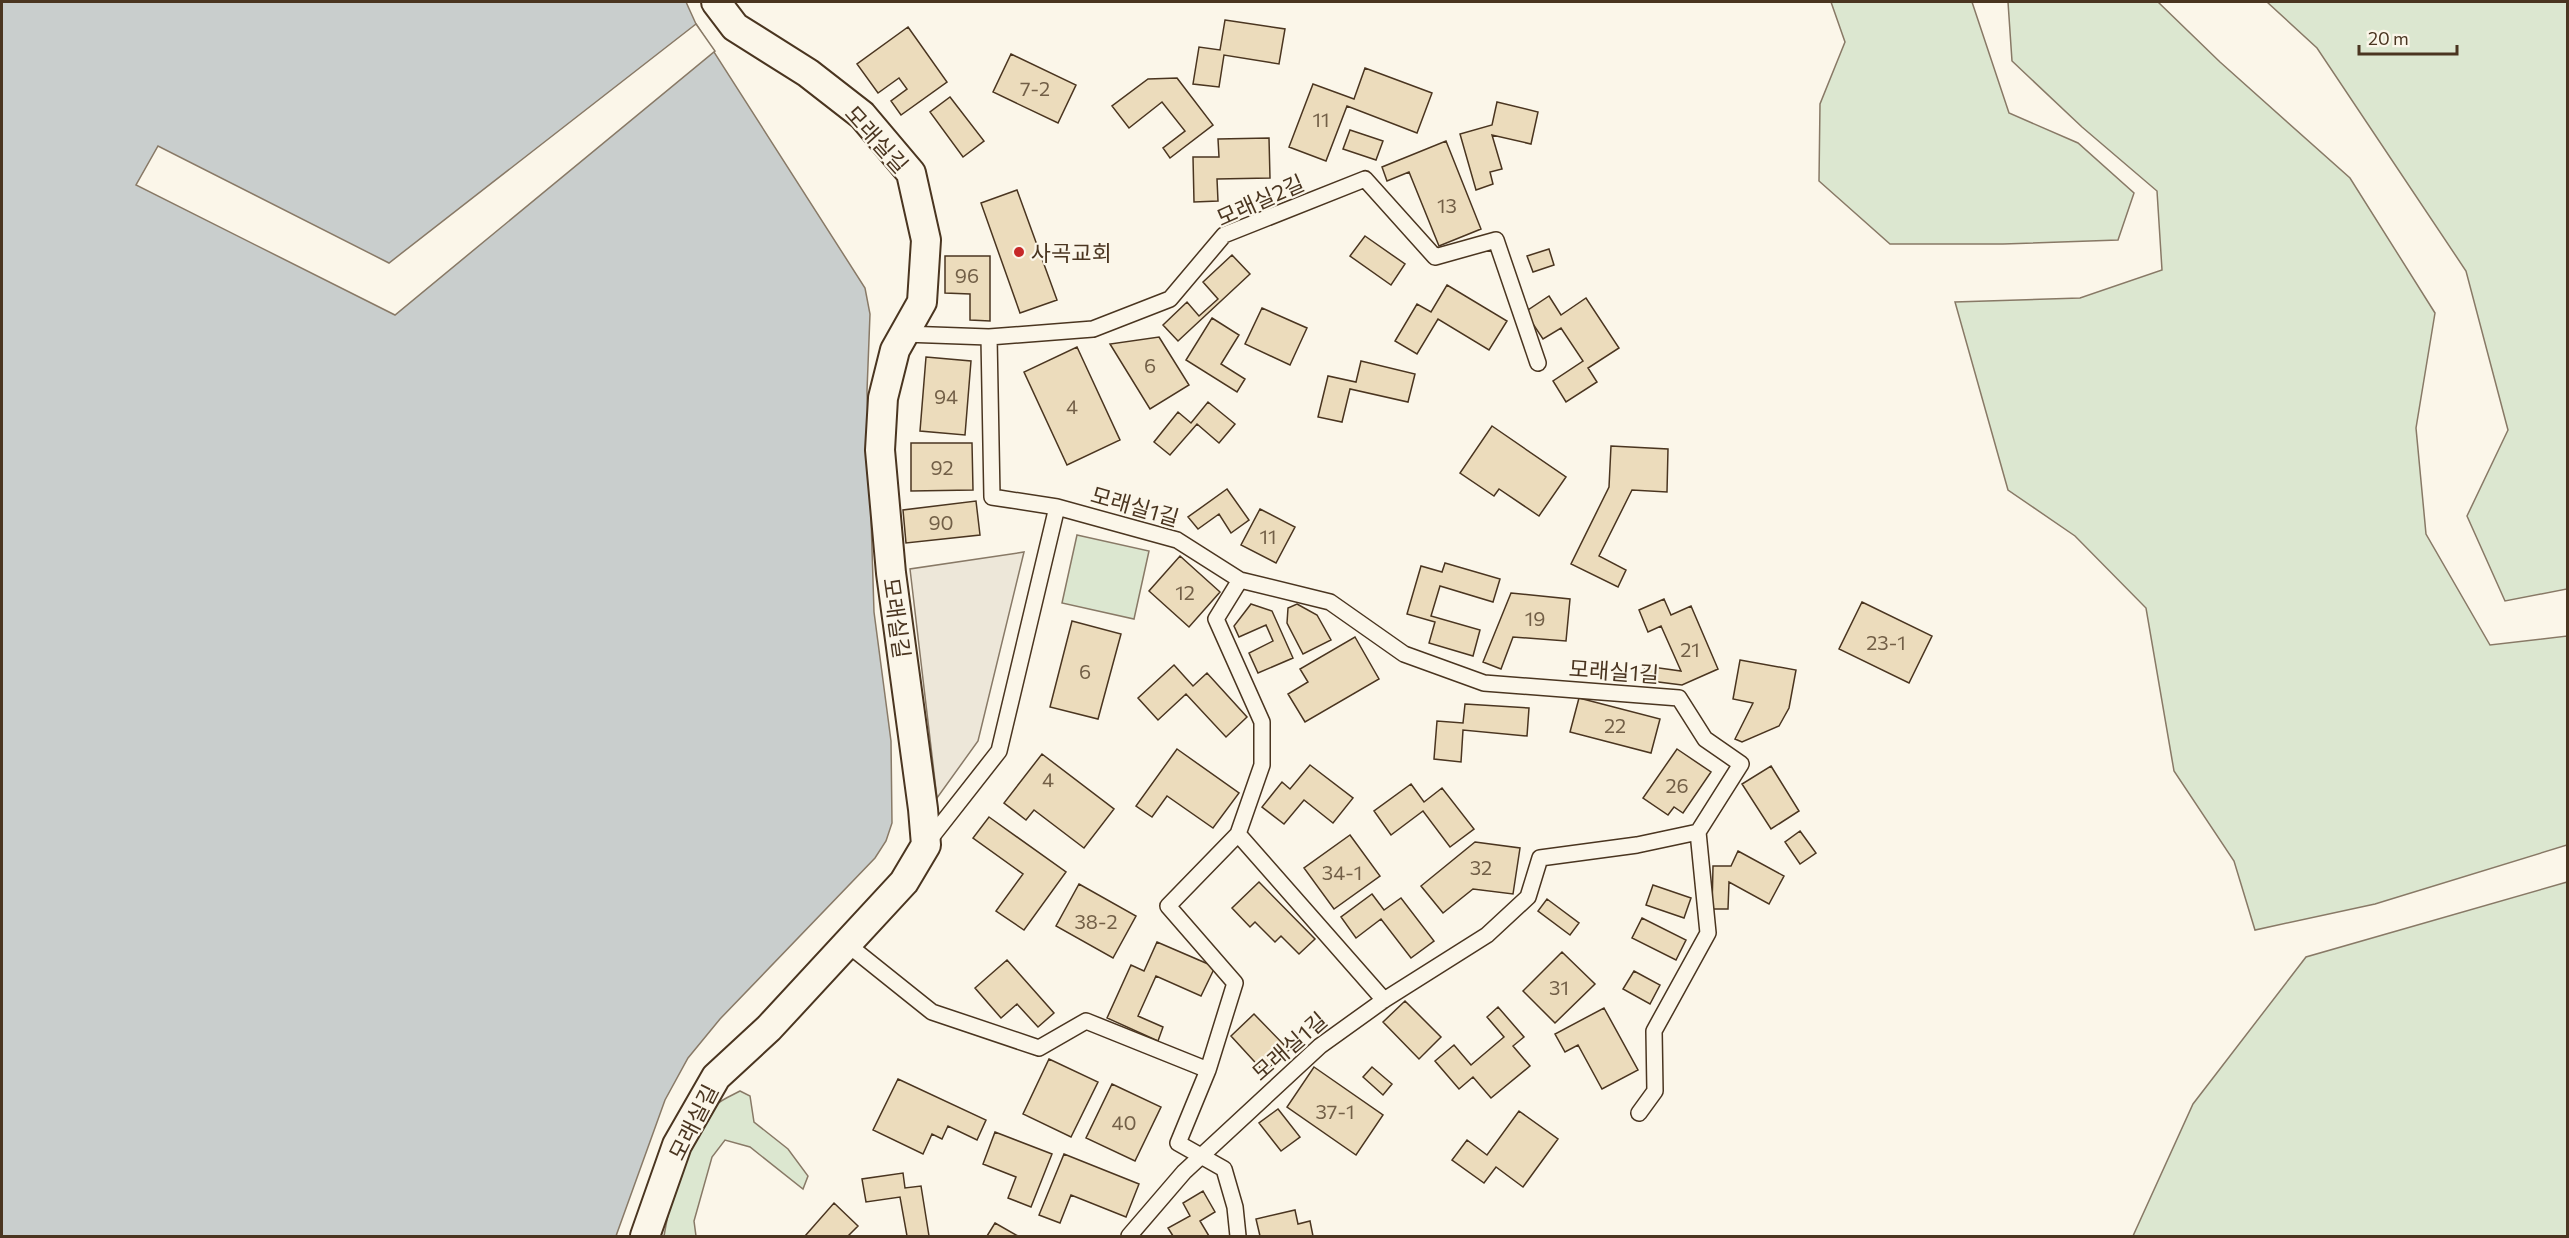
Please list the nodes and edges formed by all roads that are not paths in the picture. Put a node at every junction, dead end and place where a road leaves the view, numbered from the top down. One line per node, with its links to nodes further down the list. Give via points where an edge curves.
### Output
1 (716, 2): 2 (street, 모래실길, via 735,27 808,73 862,115 911,174 926,240 922,302)
2 (904, 334): 3 (lane, 모래실2길); 9 (street, 모래실길, via 895,350 883,398 880,450 891,573)
3 (989, 337): 4 (lane, 모래실2길, via 1093,329 1170,299 1224,236 1365,179 1435,257 1496,240); 5 (lane, via 992,497)
4 (1538, 363)
5 (1057, 507): 6 (lane, 모래실1길, via 1177,540); 9 (lane, 모래실1길, via 999,752)
6 (1240, 580): 7 (lane, 모래실1길, via 1330,602 1404,654 1484,683 1679,698 1705,740 1741,764); 8 (lane, via 1216,619 1262,722 1262,765)
7 (1698, 832): 11 (lane, 모래실1길, via 1540,858 1528,897 1487,935); 13 (lane, via 1708,933 1654,1031 1655,1091)
8 (1238, 834): 11 (lane); 12 (lane, via 1168,906 1235,983)
9 (926, 845): 10 (street, 모래실길, via 904,882)
10 (847, 944): 12 (lane, via 932,1012 1039,1048 1086,1021); 15 (street, 모래실길, via 769,1028 716,1077 677,1145)
11 (1384, 1000): 14 (lane, 모래실1길, via 1320,1046)
12 (1208, 1070): 14 (lane, via 1178,1143)
13 (1639, 1113)
14 (1200, 1157): 16 (lane, 모래실1길); 17 (lane, via 1224,1169)
15 (645, 1236)
16 (1129, 1236)
17 (1238, 1236)

